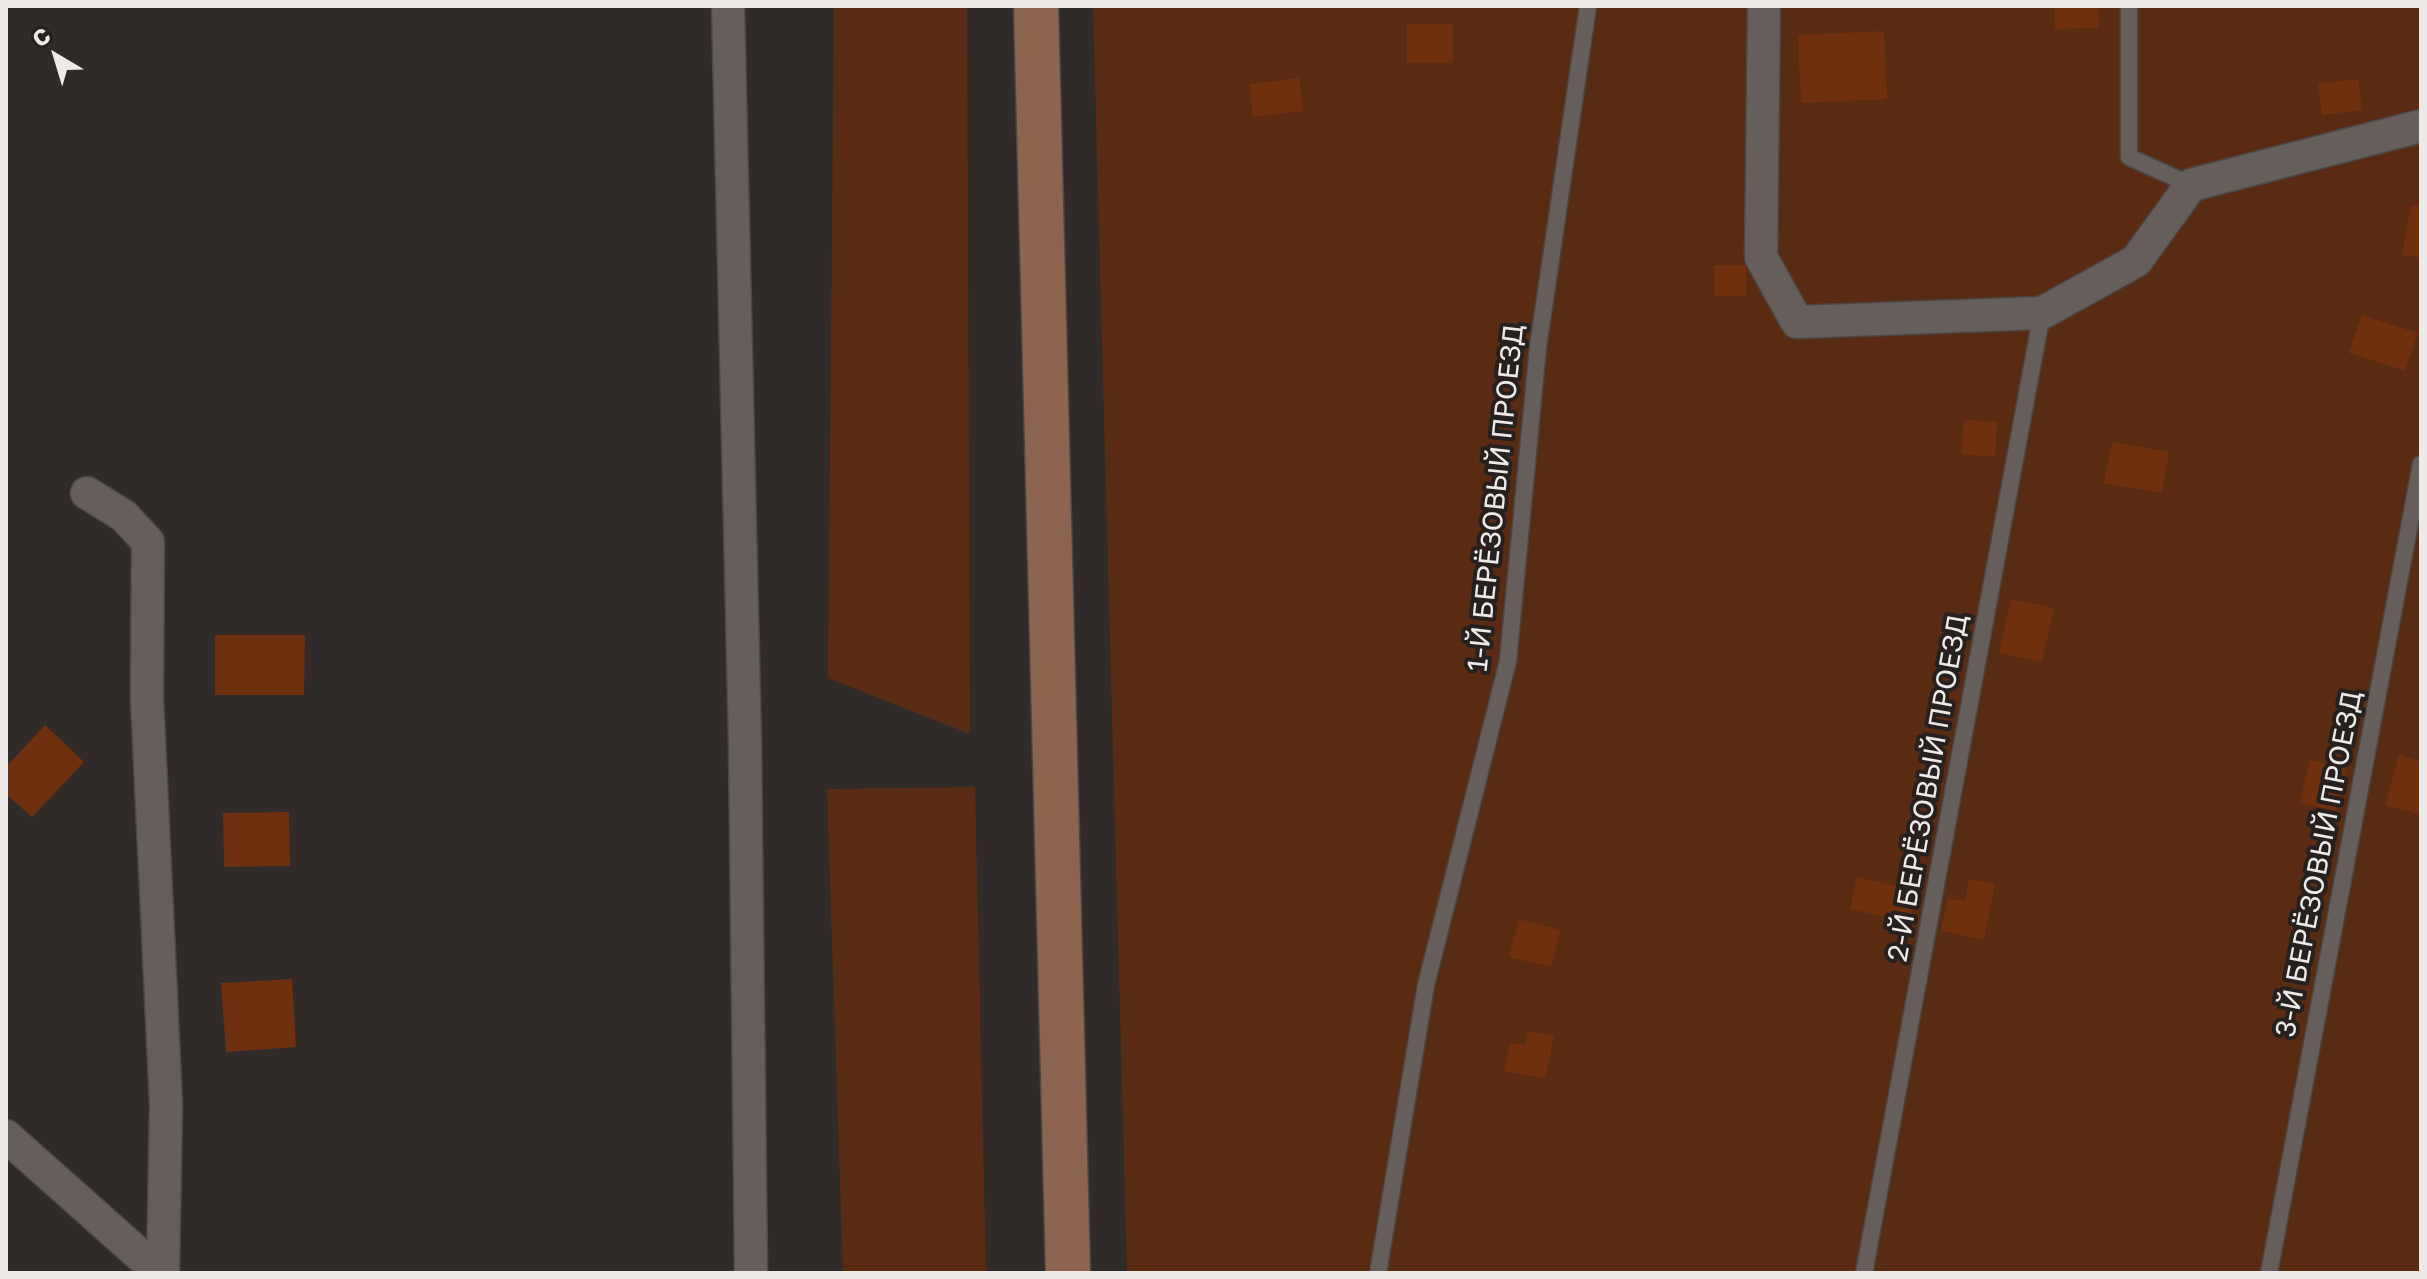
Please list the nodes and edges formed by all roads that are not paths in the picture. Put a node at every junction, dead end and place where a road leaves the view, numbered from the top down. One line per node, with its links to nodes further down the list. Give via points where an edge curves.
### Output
1 (728, 6): 13 (street)
2 (1036, 6): 14 (main road)
3 (1588, 6): 15 (lane, 1-Й БЕРЁЗОВЫЙ ПРОЕЗД, via 1538,347 1508,661 1426,985)
4 (1764, 6): 8 (street, via 1761,257 1797,322)
5 (2129, 6): 7 (lane, via 2129,157)
6 (2421, 126): 7 (street)
7 (2191, 185): 8 (street, via 2136,261)
8 (2042, 313): 16 (lane, 2-Й БЕРЁЗОВЫЙ ПРОЕЗД)
9 (2421, 464): 17 (lane, 3-Й БЕРЁЗОВЫЙ ПРОЕЗД)
10 (87, 493): 12 (street, via 124,516 148,542 147,698 166,1104)
11 (6, 1136): 12 (street)
12 (162, 1273)
13 (751, 1273)
14 (1068, 1273)
15 (1378, 1273)
16 (1864, 1273)
17 (2269, 1273)

